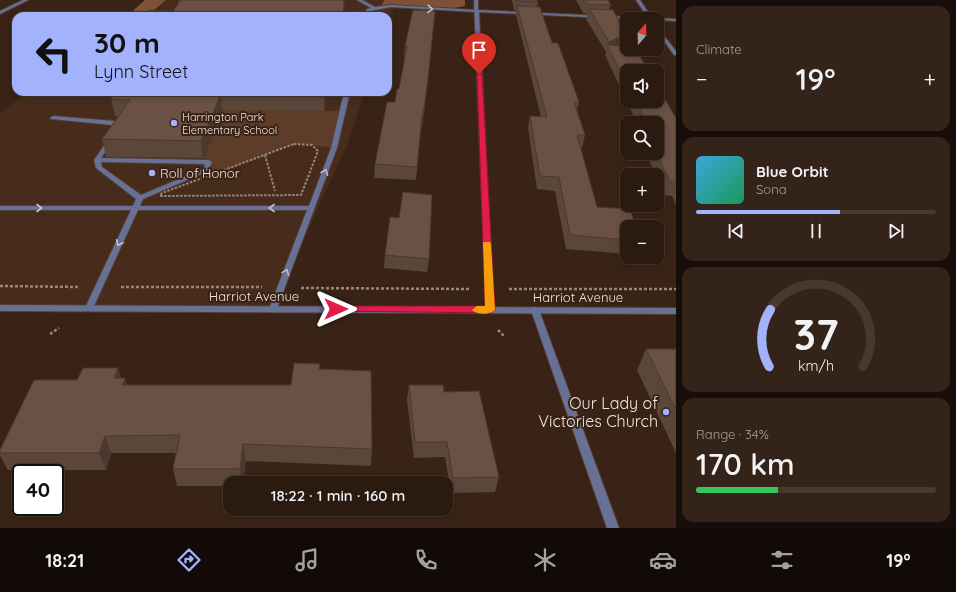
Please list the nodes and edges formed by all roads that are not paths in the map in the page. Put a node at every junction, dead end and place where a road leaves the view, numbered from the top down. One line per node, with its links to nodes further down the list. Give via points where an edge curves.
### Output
1 (26, 0): 9 (street)
2 (359, 0): 5 (street)
3 (476, 0): 6 (street)
4 (638, 0): 8 (street)
5 (374, 8): 6 (street, one-way to 6, via 391,6); 7 (street)
6 (476, 11): 10 (street); 25 (street)
7 (367, 12)
8 (646, 12)
9 (0, 14)
10 (620, 18)
11 (664, 20): 12 (street)
12 (676, 20)
13 (664, 38): 14 (street)
14 (676, 54)
15 (346, 96): 21 (street, one-way to 15, via 334,148)
16 (53, 118): 17 (street, via 114,123 118,129)
17 (97, 160): 18 (street, via 99,168); 18 (street, via 209,162 206,170)
18 (140, 198): 20 (street)
19 (0, 208): 20 (street, one-way to 20)
20 (136, 208): 21 (street, one-way to 20); 23 (street, one-way to 23)
21 (311, 208): 24 (street, one-way to 21)
22 (0, 308): 23 (street, Harriot Avenue)
23 (89, 308): 24 (street, Harriot Avenue)
24 (273, 309): 25 (street, Harriot Avenue)
25 (490, 310): 26 (street, Harriot Avenue)
26 (535, 310): 27 (street, Harriot Avenue); 28 (street)
27 (676, 311)
28 (613, 528)

